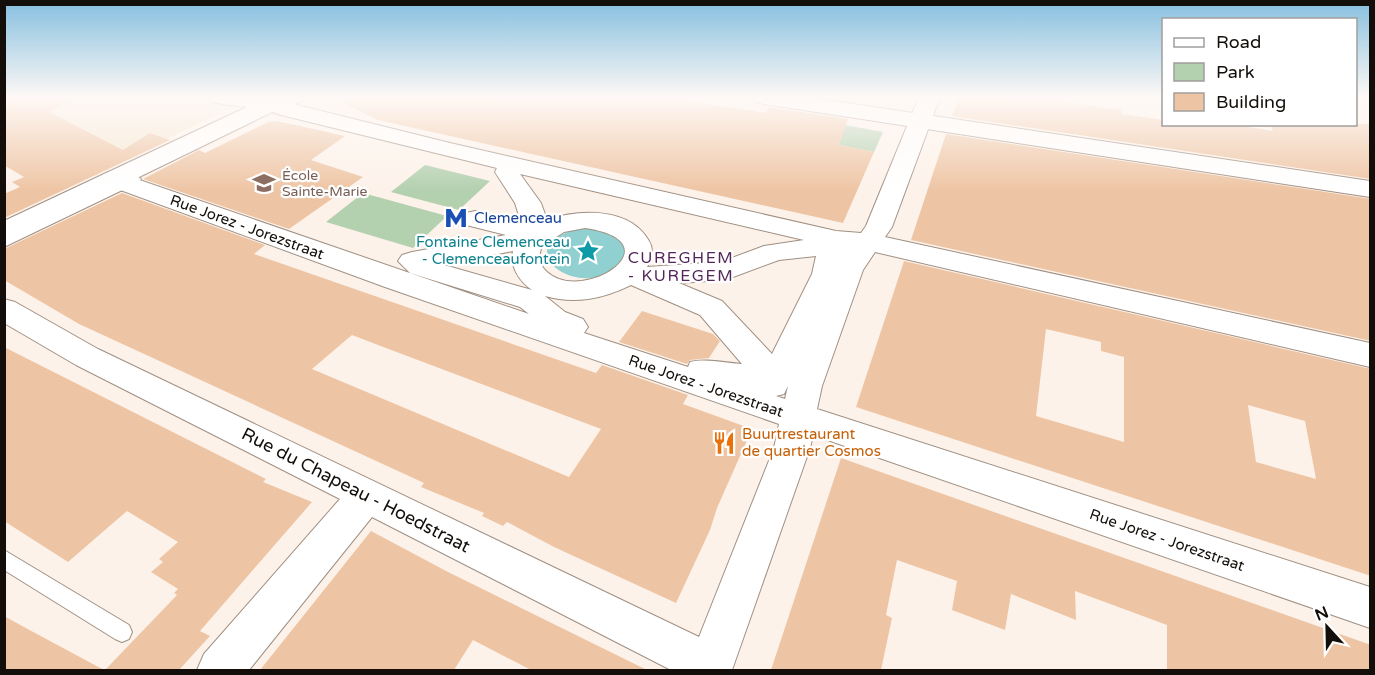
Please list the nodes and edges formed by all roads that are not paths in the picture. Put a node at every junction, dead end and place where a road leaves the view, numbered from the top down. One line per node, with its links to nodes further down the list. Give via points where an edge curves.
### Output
1 (221, 128): 6 (street)
2 (368, 128): 11 (street, via 836,239)
3 (917, 128): 11 (street, via 879,227)
4 (976, 128): 7 (street)
5 (507, 172): 10 (street, via 528,203)
6 (119, 182): 9 (street); 12 (lane); 17 (street, Rue Jorez - Jorezstraat, via 395,280)
7 (1371, 189)
8 (475, 219): 10 (street)
9 (4, 232)
10 (538, 235): 13 (street, via 570,221 613,223 634,236 639,244); 14 (street, via 525,258); 14 (street, via 490,248 405,262)
11 (868, 242): 16 (street); 17 (street, via 849,269 805,386)
12 (4, 243)
13 (633, 275): 14 (street, via 589,291); 17 (street, via 711,308 740,342 714,351); 17 (street, via 725,271 774,252 833,245)
14 (538, 292): 17 (street, via 554,320 710,374)
15 (4, 309): 18 (street, Rue du Chapeau - Hoedstraat, via 87,357)
16 (1371, 355)
17 (783, 394): 20 (street, Rue Jorez - Jorezstraat); 22 (street, via 792,448)
18 (367, 495): 22 (street, Rue du Chapeau - Hoedstraat); 23 (street)
19 (5, 558): 21 (lane)
20 (1371, 608)
21 (122, 632)
22 (710, 668)
23 (220, 670)

